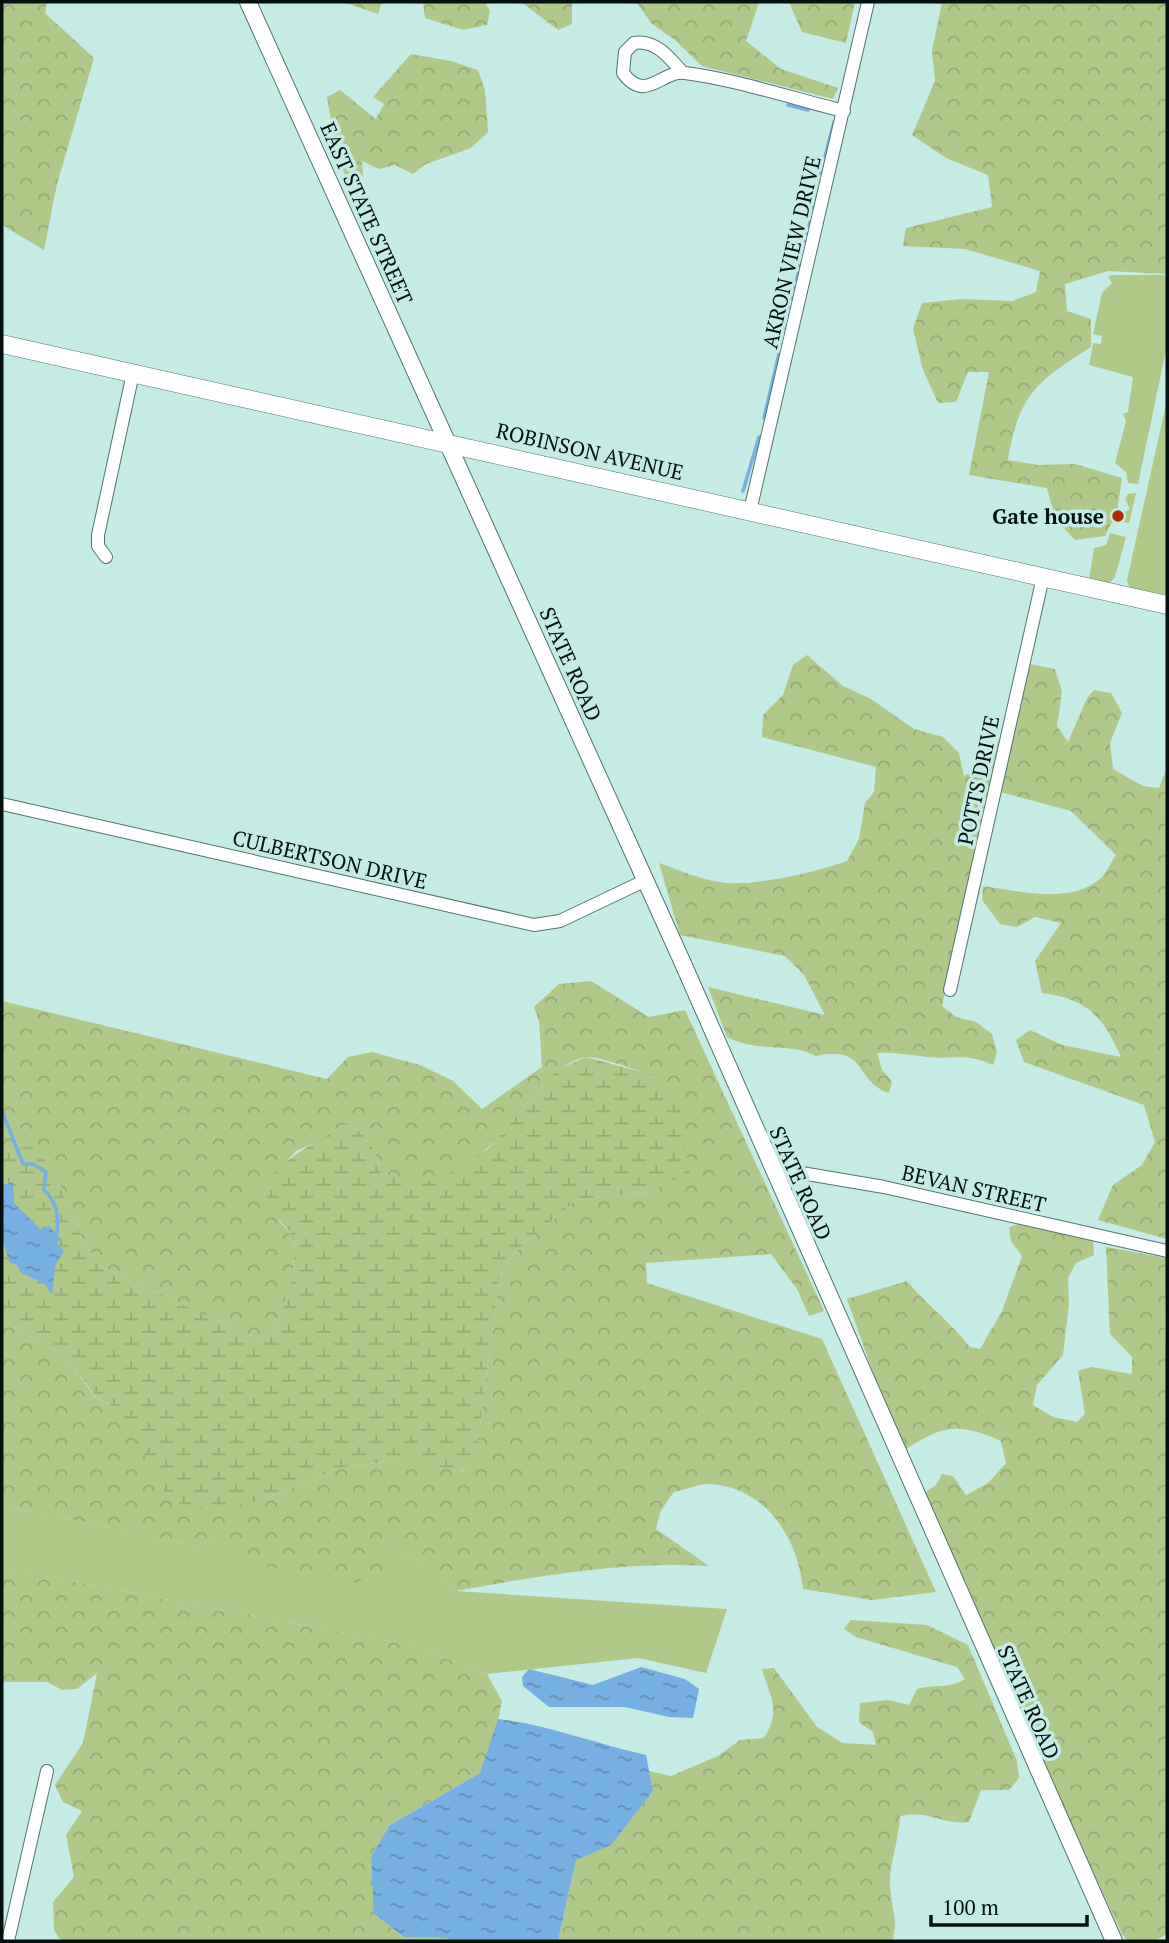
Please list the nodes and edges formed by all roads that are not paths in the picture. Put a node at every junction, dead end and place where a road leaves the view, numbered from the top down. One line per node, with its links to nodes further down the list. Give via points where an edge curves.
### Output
1 (248, 2): 7 (street, EAST STATE STREET)
2 (868, 2): 4 (street, AKRON VIEW DRIVE)
3 (682, 72): 3 (street, via 648,43 634,43 625,52 623,73 637,85 645,87); 4 (street)
4 (844, 111): 8 (street, AKRON VIEW DRIVE)
5 (2, 344): 6 (main road, ROBINSON AVENUE)
6 (133, 373): 7 (main road, ROBINSON AVENUE); 9 (street, via 98,535 98,546)
7 (448, 442): 8 (main road, ROBINSON AVENUE); 13 (street, STATE ROAD)
8 (750, 511): 10 (main road, ROBINSON AVENUE)
9 (106, 557)
10 (1043, 577): 11 (main road, ROBINSON AVENUE); 14 (street, POTTS DRIVE)
11 (1167, 605)
12 (2, 804): 13 (street, CULBERTSON DRIVE, via 534,925 560,921)
13 (644, 881): 15 (street, STATE ROAD)
14 (950, 990)
15 (772, 1167): 16 (street, BEVAN STREET); 19 (street, STATE ROAD)
16 (1167, 1251)
17 (47, 1771): 18 (street)
18 (8, 1941)
19 (1114, 1941)

